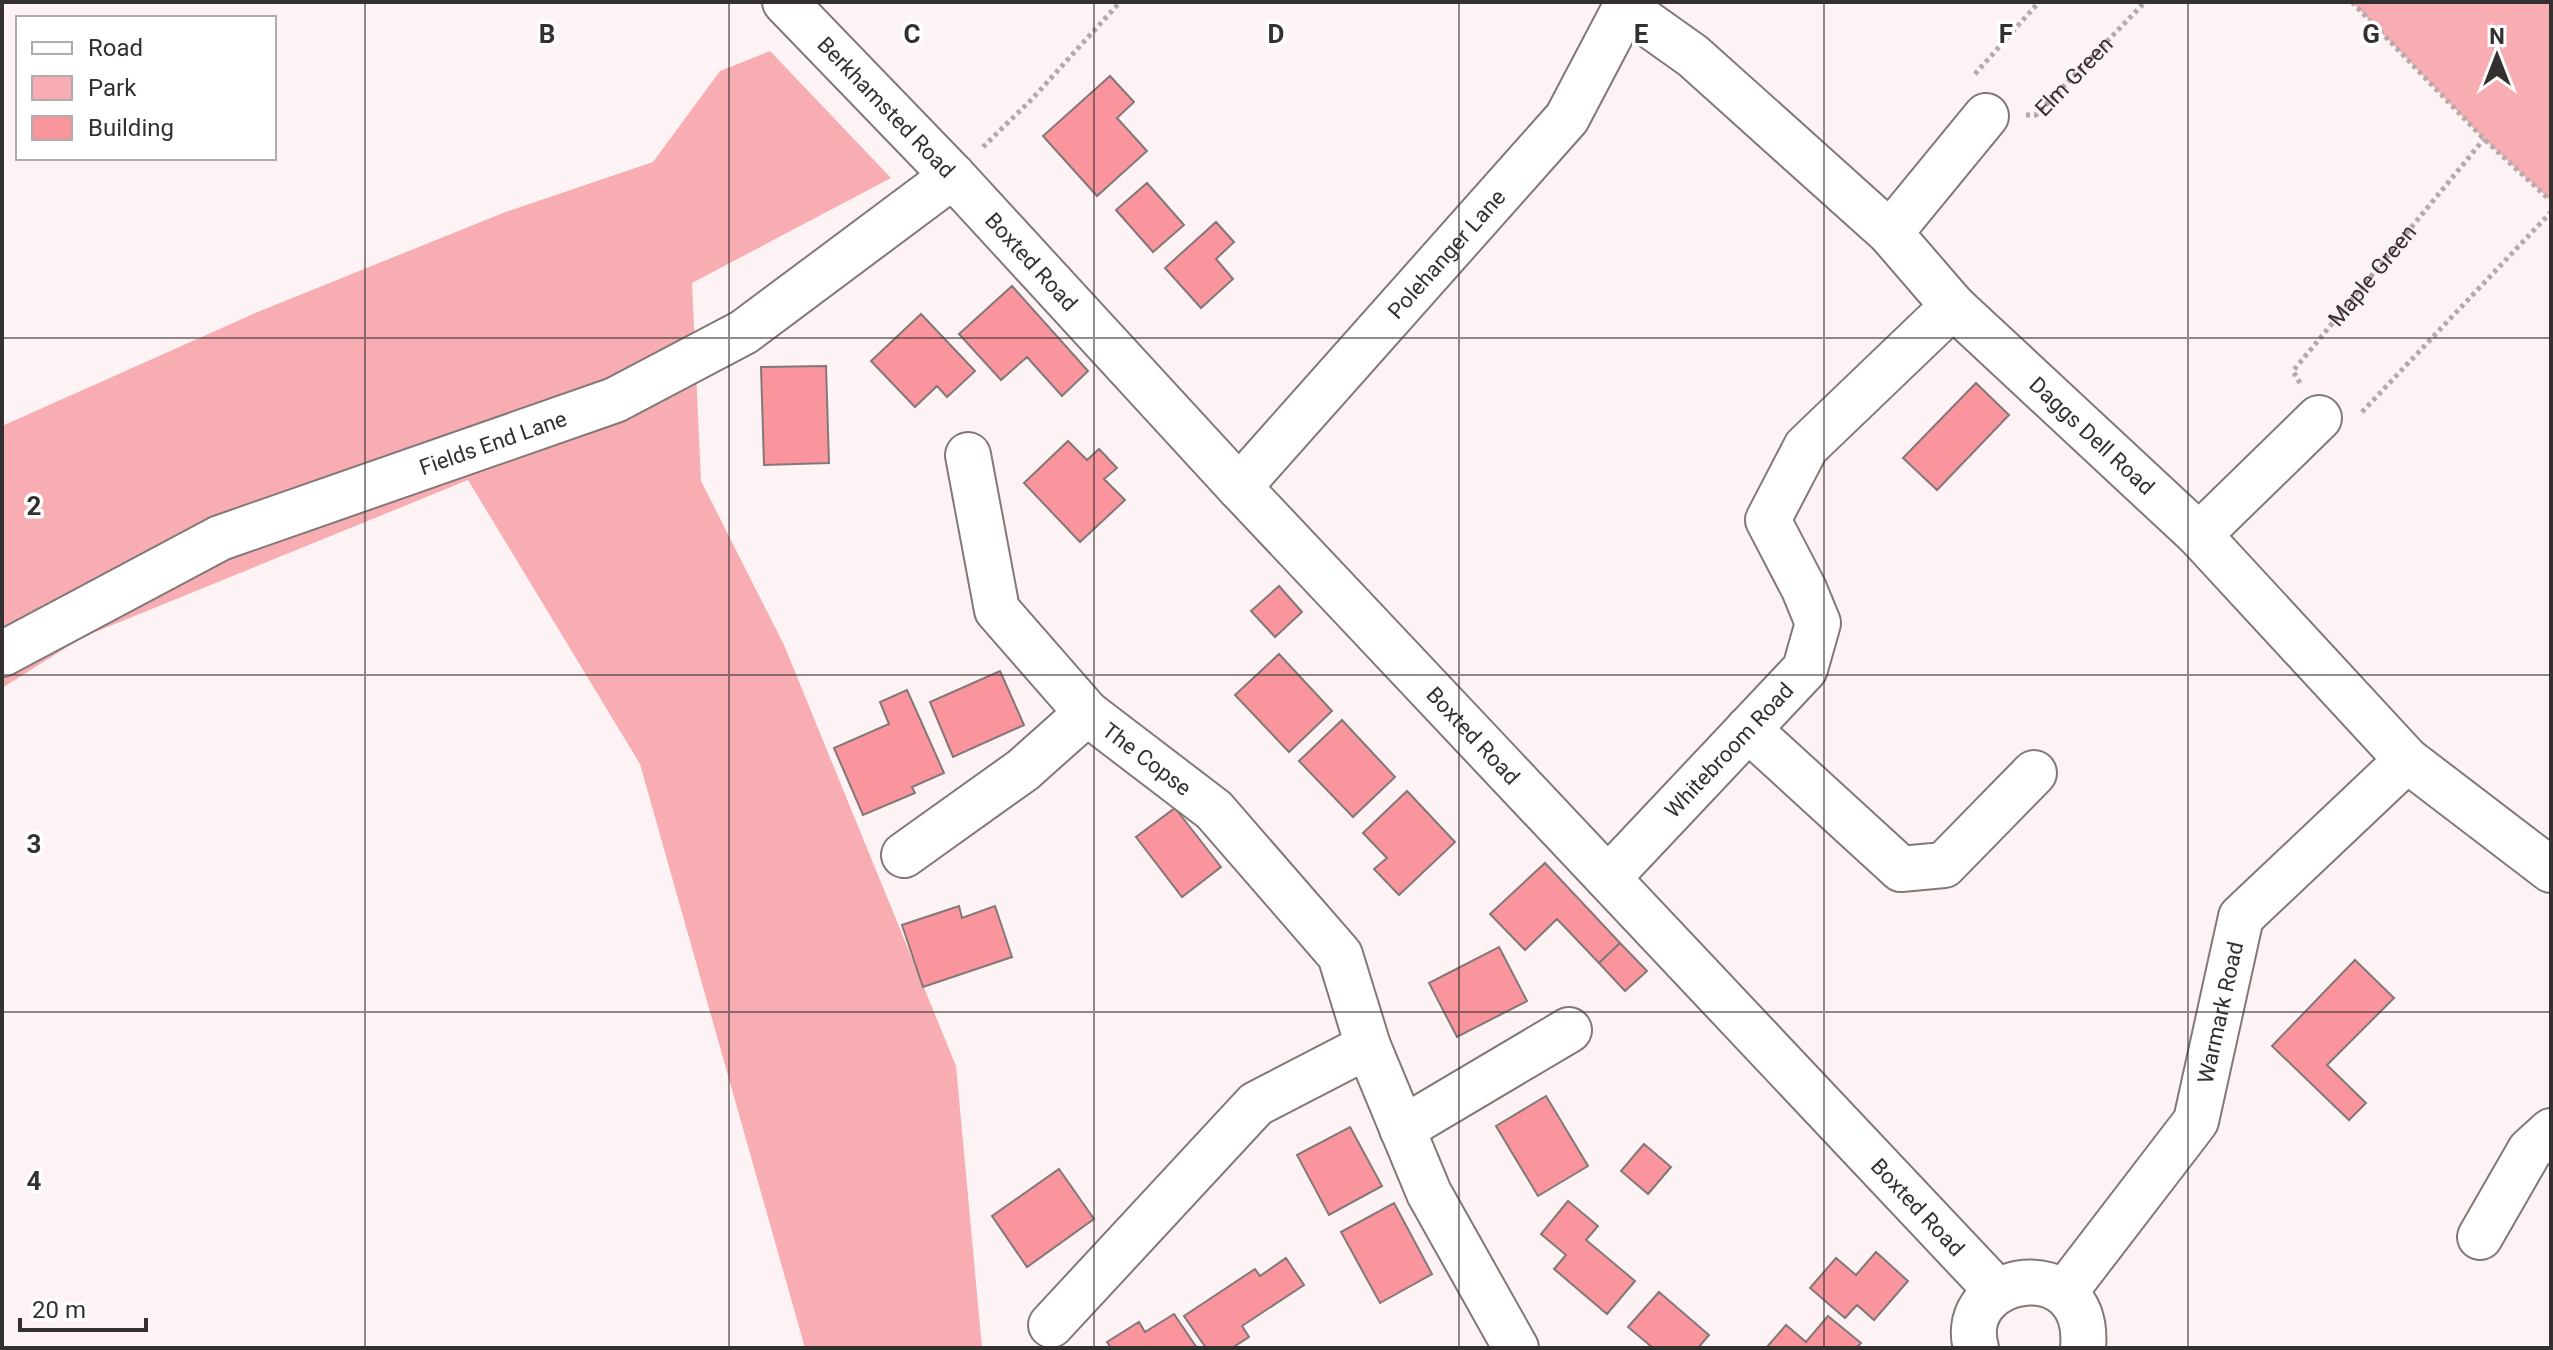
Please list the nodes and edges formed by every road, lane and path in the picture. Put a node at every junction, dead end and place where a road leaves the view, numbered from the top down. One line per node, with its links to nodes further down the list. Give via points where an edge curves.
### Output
1 (785, 2): 9 (street, Berkhamsted Road)
2 (1120, 2): 9 (path, Berkhamsted Road)
3 (2039, 2): 7 (path, via 1967,83)
4 (2145, 2): 7 (path, Elm Green, via 2036,115)
5 (2352, 2): 8 (path)
6 (1626, 4): 12 (street, Daggs Dell Road, via 1693,56); 16 (street, Polehanger Lane, via 1567,118)
7 (1986, 116): 12 (street)
8 (2484, 139): 10 (path); 14 (path, Maple Green, via 2293,371)
9 (953, 176): 16 (street, Boxted Road); 18 (street, Fields End Lane, via 744,332 615,400 220,538)
10 (2551, 201)
11 (2551, 212): 14 (path, via 2355,419)
12 (1890, 233): 13 (street, Daggs Dell Road)
13 (1953, 306): 17 (street, Daggs Dell Road); 20 (street, Whitebroom Road, via 1806,447 1768,520 1818,623 1805,669)
14 (2319, 418): 17 (street)
15 (968, 455): 19 (street, The Copse, via 997,610)
16 (1239, 487): 25 (street, Boxted Road)
17 (2199, 535): 21 (street, Daggs Dell Road)
18 (2, 654)
19 (1087, 713): 23 (street, via 1023,770); 27 (street, The Copse, via 1214,810 1340,955)
20 (1748, 729): 22 (street, via 1901,869 1944,865); 25 (street, Whitebroom Road)
21 (2407, 760): 24 (street, Daggs Dell Road); 32 (street, Warmark Road, via 2241,917 2196,1121)
22 (2034, 773)
23 (904, 855)
24 (2549, 863)
25 (1608, 878): 31 (street, Boxted Road)
26 (1569, 1030): 28 (street)
27 (1368, 1046): 28 (street, The Copse); 33 (street, via 1256,1104)
28 (1402, 1129): 34 (street, The Copse, via 1429,1193)
29 (2551, 1131): 30 (street, via 2530,1150)
30 (2480, 1237)
31 (1997, 1291): 32 (street, via 2031,1281); 35 (street, via 1976,1322)
32 (2064, 1293): 36 (street, via 2082,1318)
33 (1051, 1325)
34 (1516, 1348)
35 (1976, 1348)
36 (2083, 1348)

